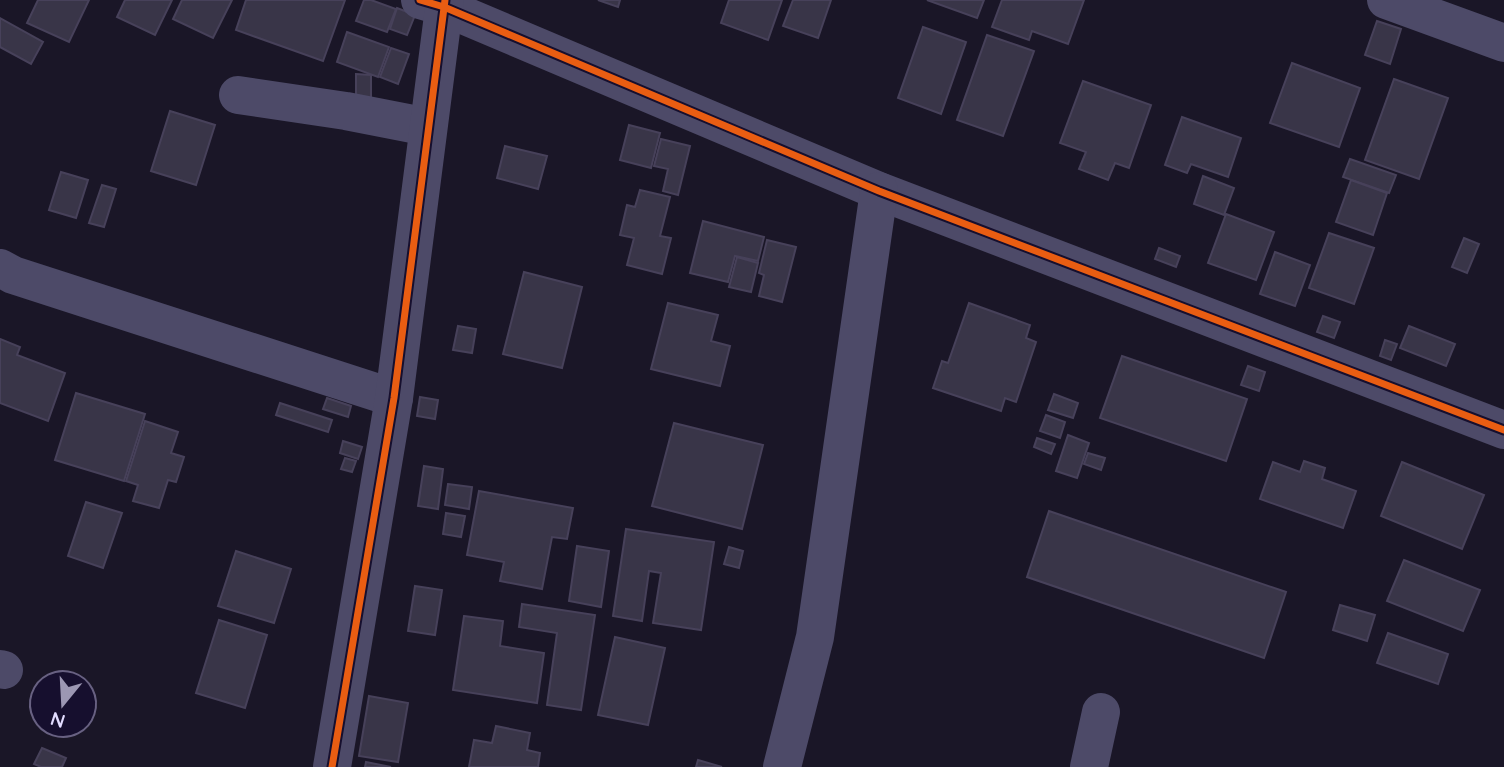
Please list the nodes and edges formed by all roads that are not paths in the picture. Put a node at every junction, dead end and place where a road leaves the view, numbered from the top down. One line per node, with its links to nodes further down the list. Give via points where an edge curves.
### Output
1 (1386, 0): 3 (street)
2 (436, 2): 5 (street); 6 (street)
3 (1504, 43)
4 (238, 95): 5 (street)
5 (428, 127): 8 (street)
6 (879, 191): 9 (street); 12 (street, via 815,637)
7 (0, 268): 8 (street)
8 (394, 398): 11 (street)
9 (1504, 430)
10 (1101, 712): 13 (street)
11 (332, 767)
12 (782, 767)
13 (1089, 767)

